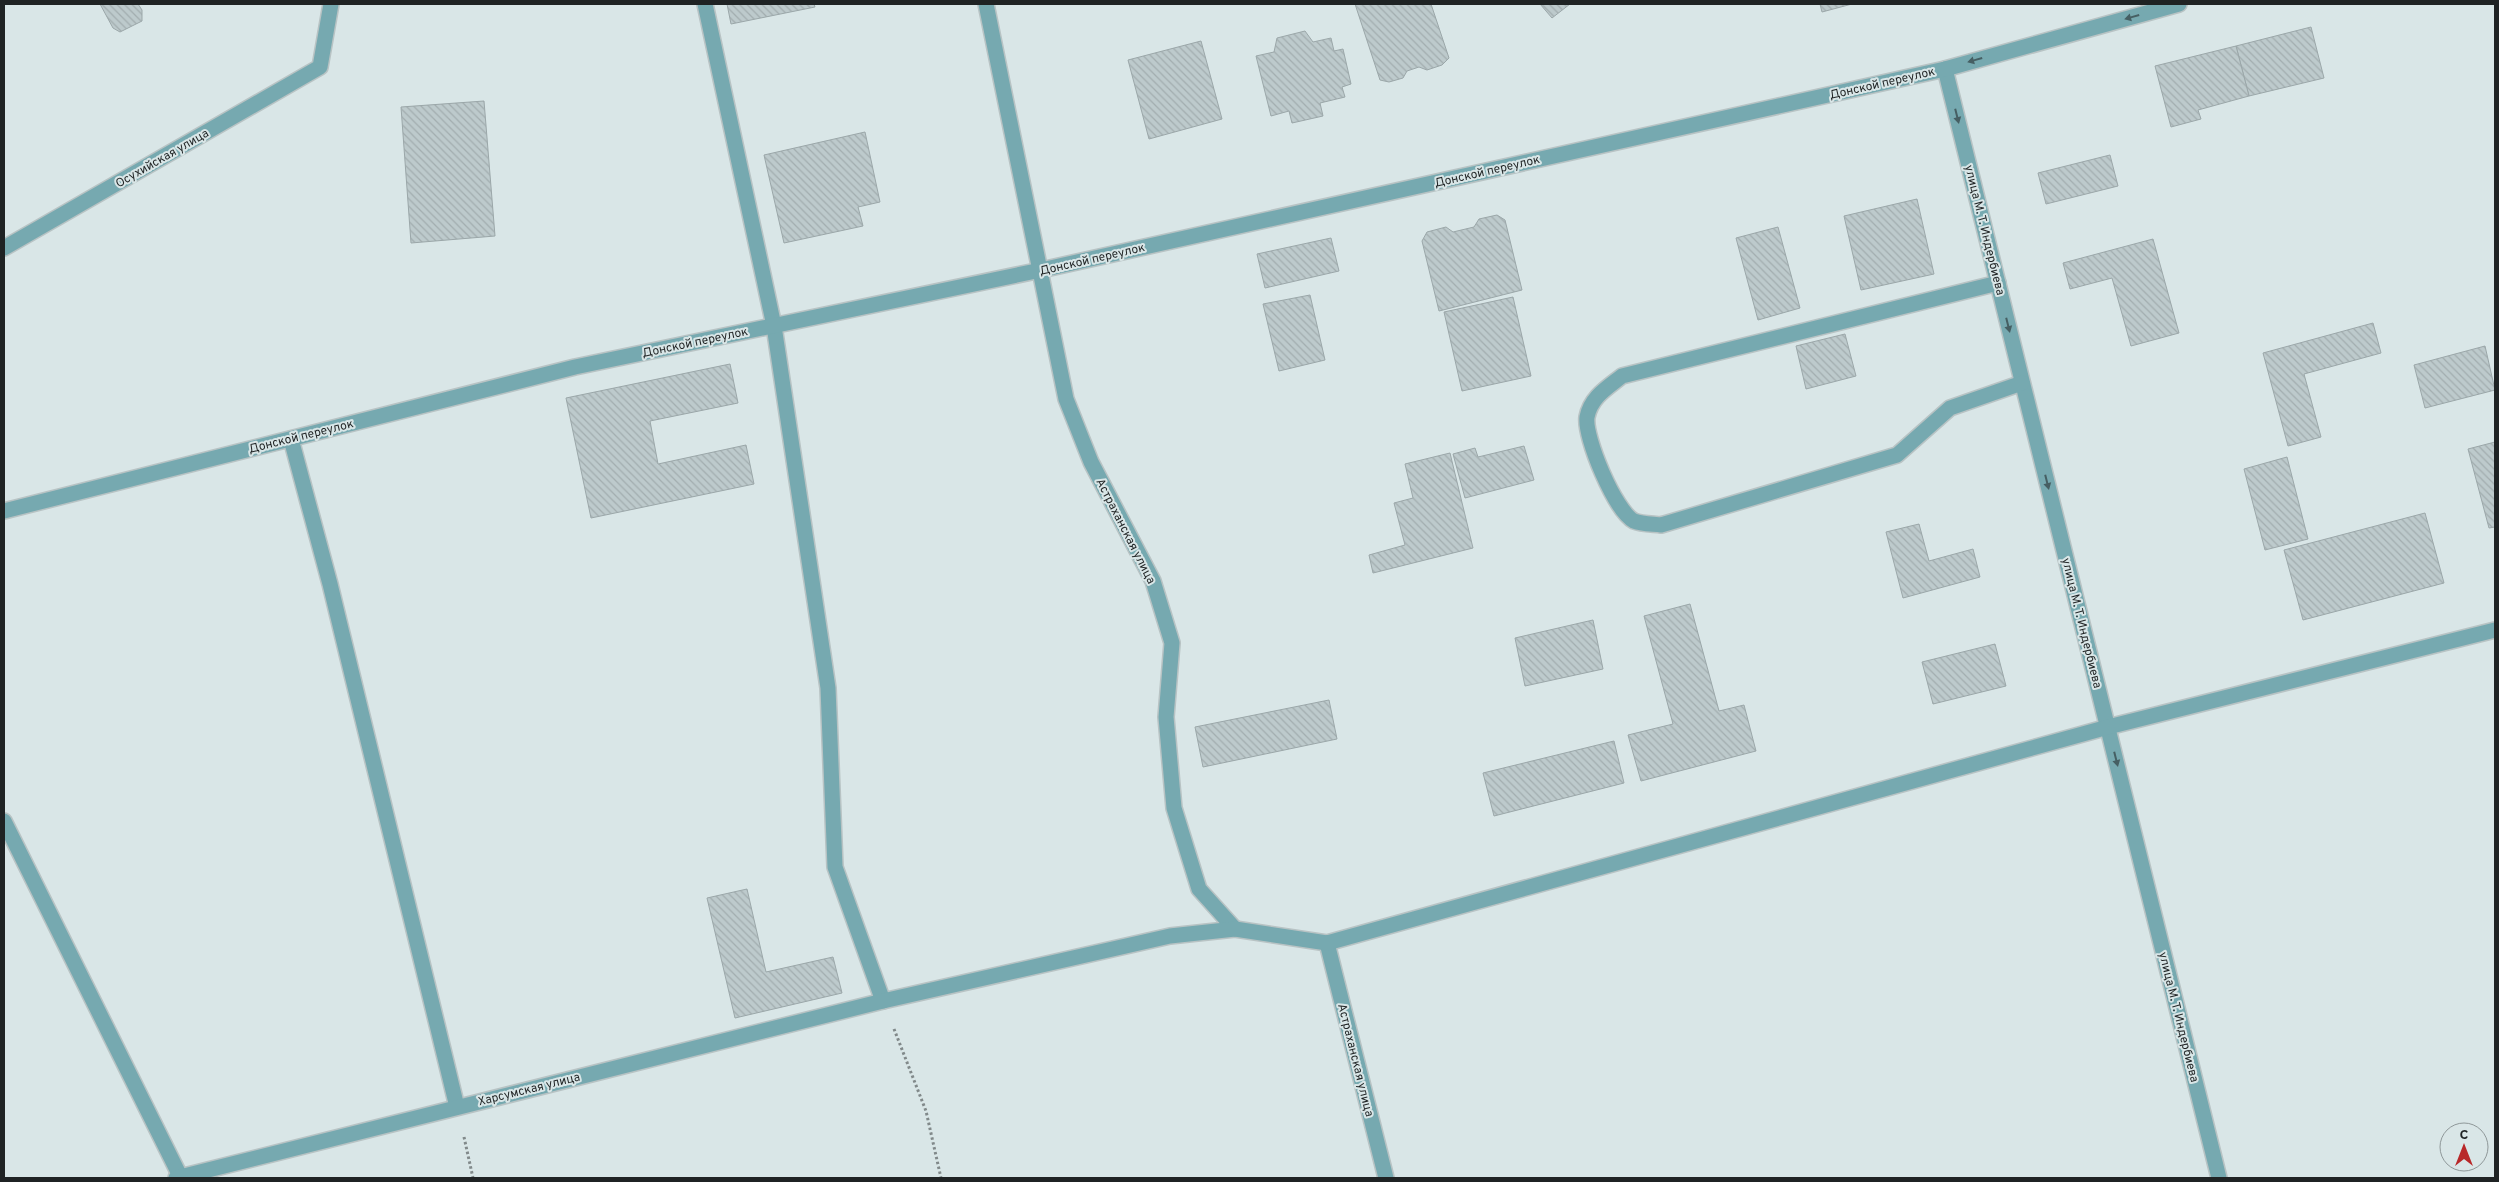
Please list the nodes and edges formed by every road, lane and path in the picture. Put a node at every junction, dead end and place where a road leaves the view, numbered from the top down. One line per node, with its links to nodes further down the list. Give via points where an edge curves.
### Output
1 (331, 4): 6 (street, Осухийская улица, via 320,67)
2 (705, 4): 9 (street)
3 (986, 4): 7 (street, Астраханская улица)
4 (2179, 4): 5 (street, Донской переулок, one-way to 5)
5 (1945, 69): 7 (street, Донской переулок); 8 (street, улица М. Т. Индербиева, one-way to 8)
6 (4, 248)
7 (1041, 270): 9 (street, Донской переулок); 16 (street, Астраханская улица, via 1066,399 1091,462 1153,581 1172,643 1166,717 1174,808 1199,889)
8 (1998, 284): 10 (street, улица М. Т. Индербиева, one-way to 10); 10 (street, via 1622,376 1596,396 1587,417 1591,443 1614,498 1634,520 1661,525 1897,455 1950,408)
9 (774, 326): 11 (street, Донской переулок, via 575,367); 18 (street, via 828,688 835,867)
10 (2022, 383): 14 (street, улица М. Т. Индербиева, one-way to 14)
11 (291, 439): 12 (street, Донской переулок); 19 (street, via 332,593)
12 (4, 511)
13 (2495, 630): 14 (street)
14 (2108, 727): 17 (street); 24 (street, улица М. Т. Индербиева, one-way to 24)
15 (4, 821): 20 (street)
16 (1235, 930): 17 (street, Харсумская улица); 18 (street, Харсумская улица, via 1170,936)
17 (1327, 943): 23 (street, Астраханская улица)
18 (883, 1001): 19 (street, Харсумская улица); 22 (path, via 926,1111)
19 (457, 1107): 20 (street, Харсумская улица); 21 (path)
20 (179, 1178)
21 (473, 1178)
22 (941, 1178)
23 (1386, 1178)
24 (2220, 1178)

